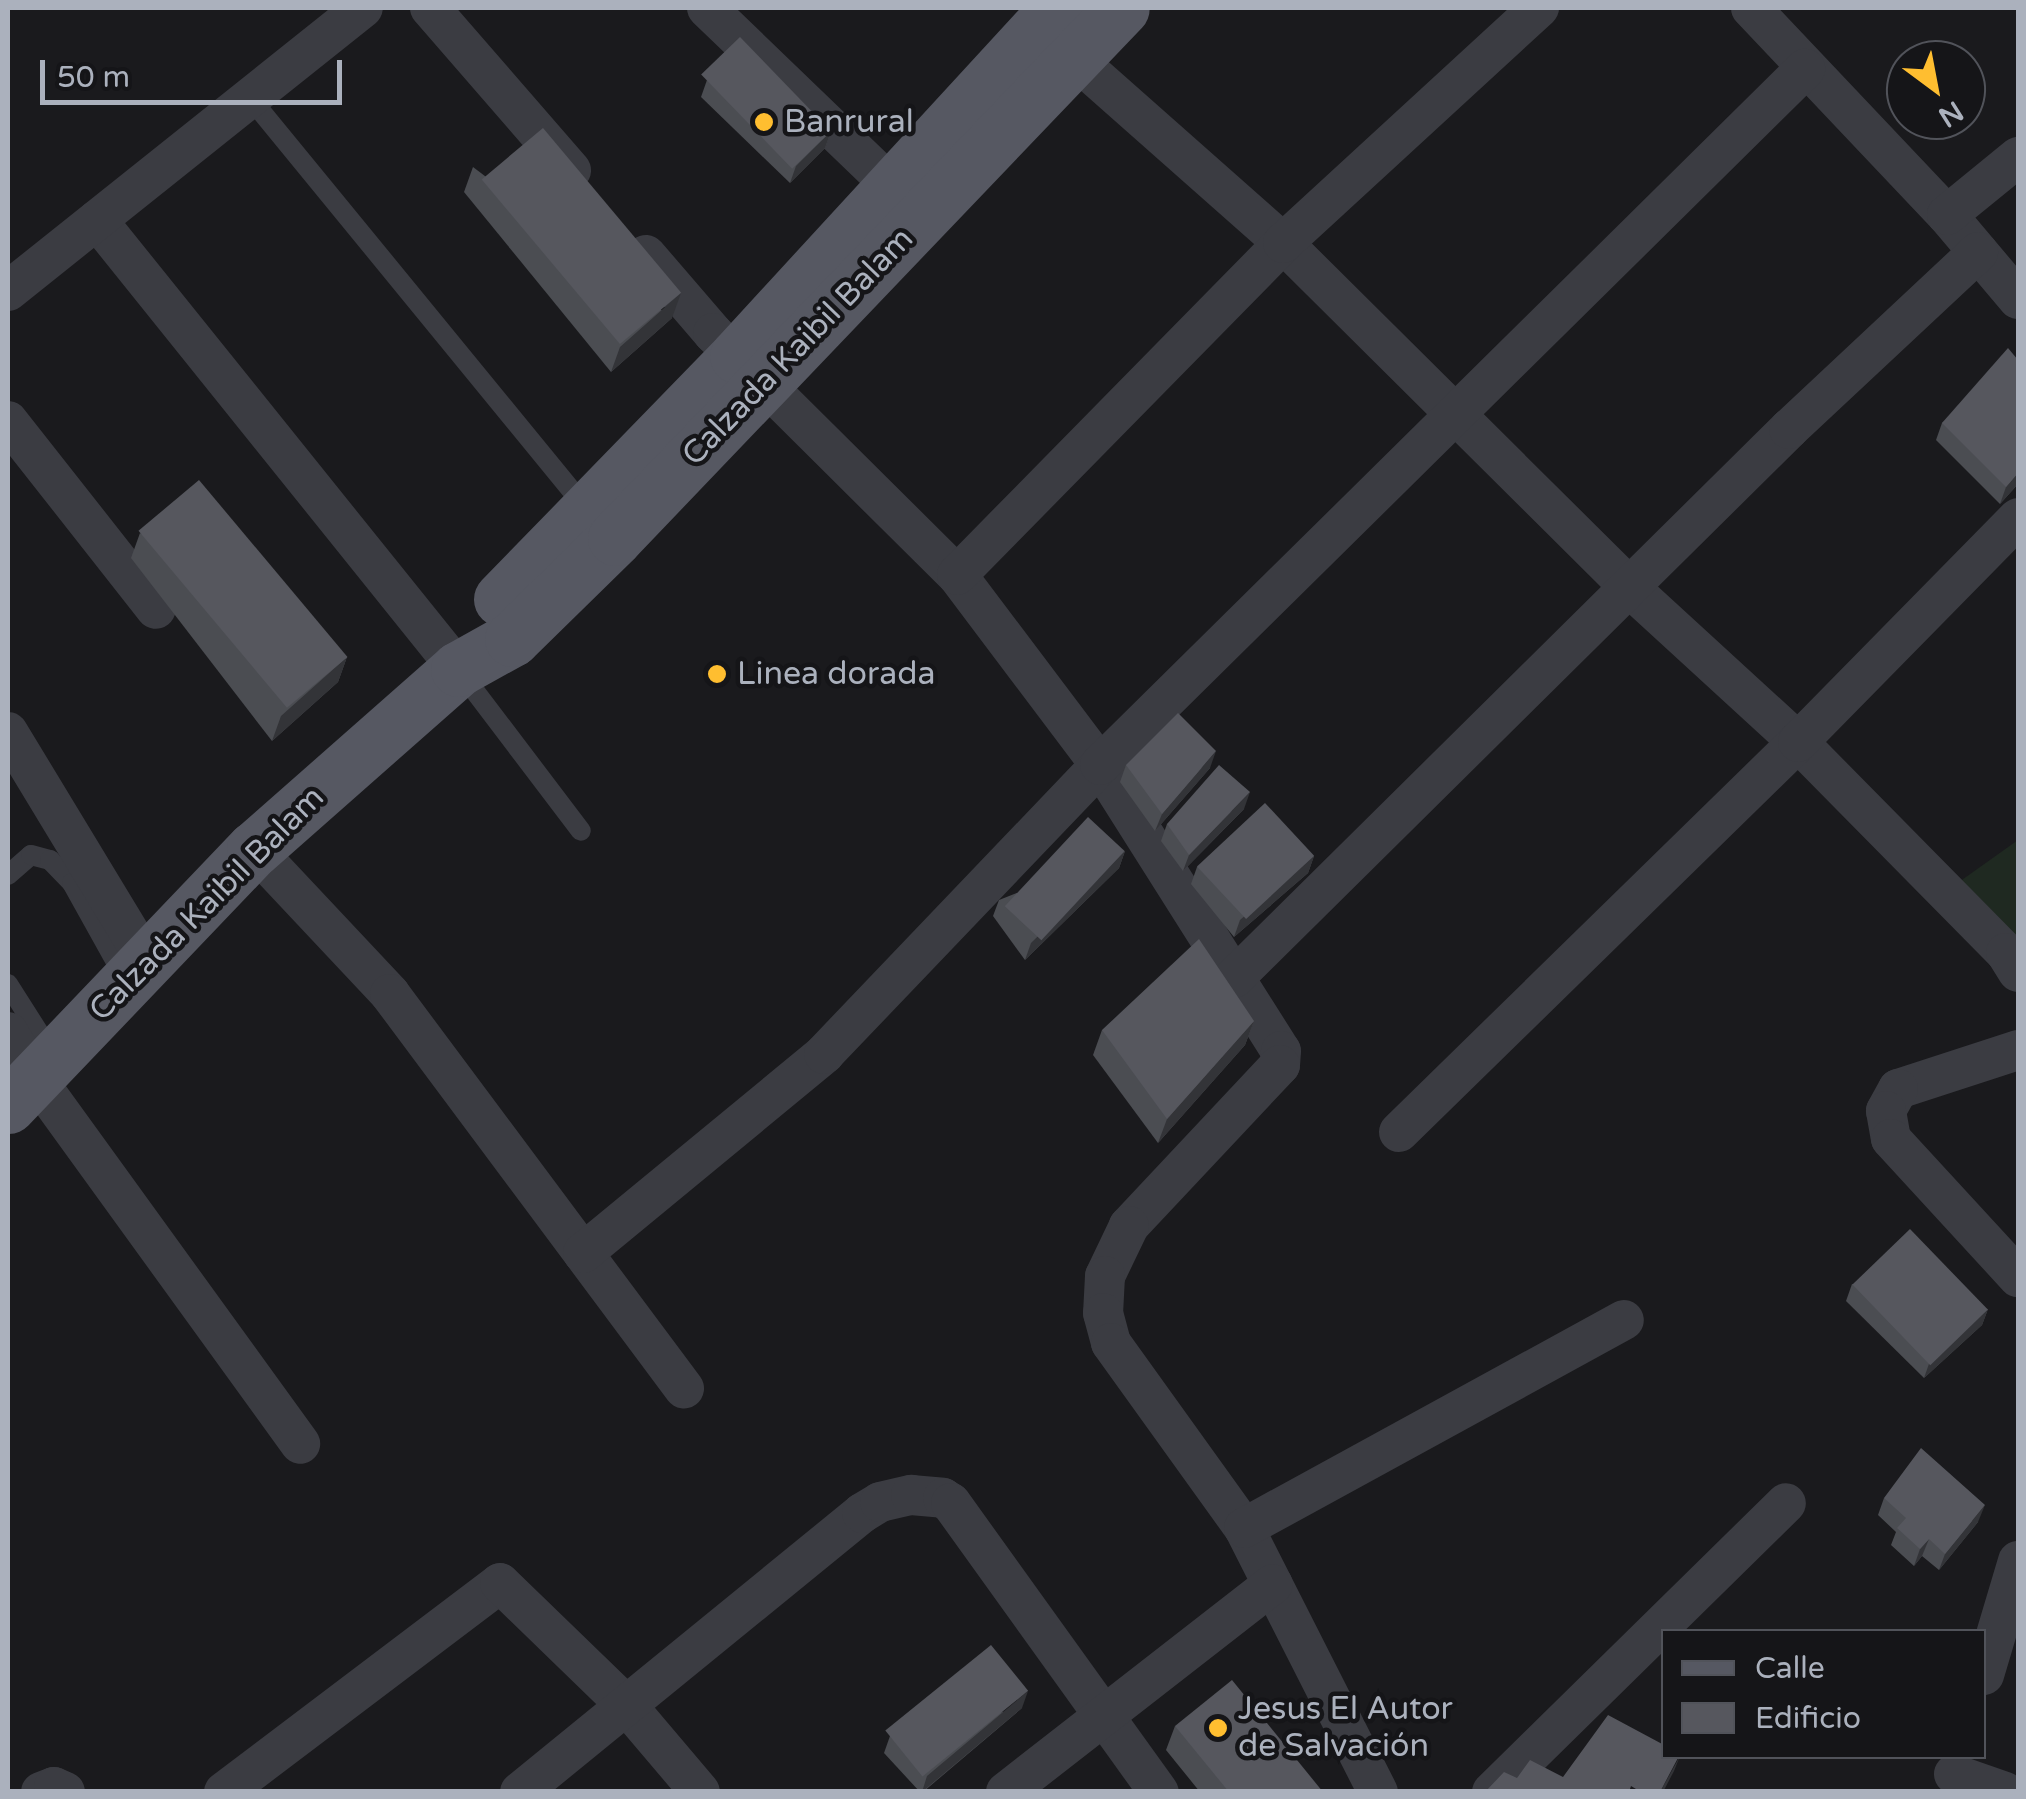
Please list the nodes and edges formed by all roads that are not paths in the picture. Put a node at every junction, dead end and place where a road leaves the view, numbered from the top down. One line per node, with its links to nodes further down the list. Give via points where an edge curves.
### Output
1 (363, 8): 9 (street)
2 (430, 8): 18 (street)
3 (707, 8): 11 (street)
4 (1122, 8): 7 (main road, Calzada Kaibil Balam)
5 (1539, 8): 14 (street)
6 (1751, 8): 8 (street)
7 (1058, 21): 11 (main road, Calzada Kaibil Balam); 14 (street); 18 (main road, Calzada Kaibil Balam)
8 (1804, 69): 12 (street); 19 (street)
9 (250, 99): 13 (street); 21 (lane)
10 (2018, 157): 12 (street)
11 (892, 185): 18 (main road, Calzada Kaibil Balam)
12 (1947, 214): 15 (street)
13 (97, 220): 16 (street); 26 (street)
14 (1283, 244): 19 (street); 23 (street)
15 (1978, 252): 17 (street); 24 (street, via 1788,428)
16 (8, 290)
17 (2018, 298)
18 (752, 369): 21 (main road, Calzada Kaibil Balam); 23 (street); 26 (main road, Calzada Kaibil Balam, via 512,639)
19 (1456, 414): 24 (street); 29 (street)
20 (8, 421): 25 (street)
21 (588, 510): 26 (main road, Calzada Kaibil Balam, via 487,613)
22 (2018, 518): 28 (street)
23 (957, 574): 29 (street)
24 (1631, 589): 28 (street); 35 (street)
25 (156, 609)
26 (458, 669): 30 (lane); 31 (main road, Calzada Kaibil Balam)
27 (8, 732): 34 (street)
28 (1798, 742): 33 (street, via 2006,952); 39 (street)
29 (1100, 764): 35 (street); 40 (street, via 824,1054)
30 (580, 831)
31 (254, 849): 34 (main road, Calzada Kaibil Balam); 40 (street, via 390,994)
32 (8, 875): 34 (lane, via 31,855 50,860)
33 (2018, 972)
34 (138, 974): 38 (main road, Calzada Kaibil Balam)
35 (1234, 978): 46 (street, via 1281,1051 1280,1065 1129,1226 1102,1297 1111,1343)
36 (8, 984): 38 (lane)
37 (2018, 1050): 41 (street, via 1898,1090 1886,1110 1891,1139)
38 (26, 1068): 44 (street)
39 (1399, 1132)
40 (582, 1253): 43 (street)
41 (2018, 1276)
42 (1624, 1320): 46 (street)
43 (684, 1388)
44 (300, 1444)
45 (1786, 1502): 61 (street)
46 (1244, 1528): 48 (street)
47 (2018, 1562): 49 (street)
48 (1273, 1584): 51 (street); 60 (street)
49 (1986, 1667)
50 (628, 1707): 51 (street, via 862,1513 911,1495 951,1503); 55 (street, via 500,1583); 56 (street); 57 (street)
51 (1103, 1720): 58 (street); 59 (street)
52 (1953, 1774): 62 (street)
53 (41, 1792): 54 (street)
54 (65, 1792)
55 (224, 1792)
56 (520, 1792)
57 (700, 1792)
58 (1006, 1792)
59 (1159, 1792)
60 (1378, 1792)
61 (1492, 1792)
62 (2006, 1792)

